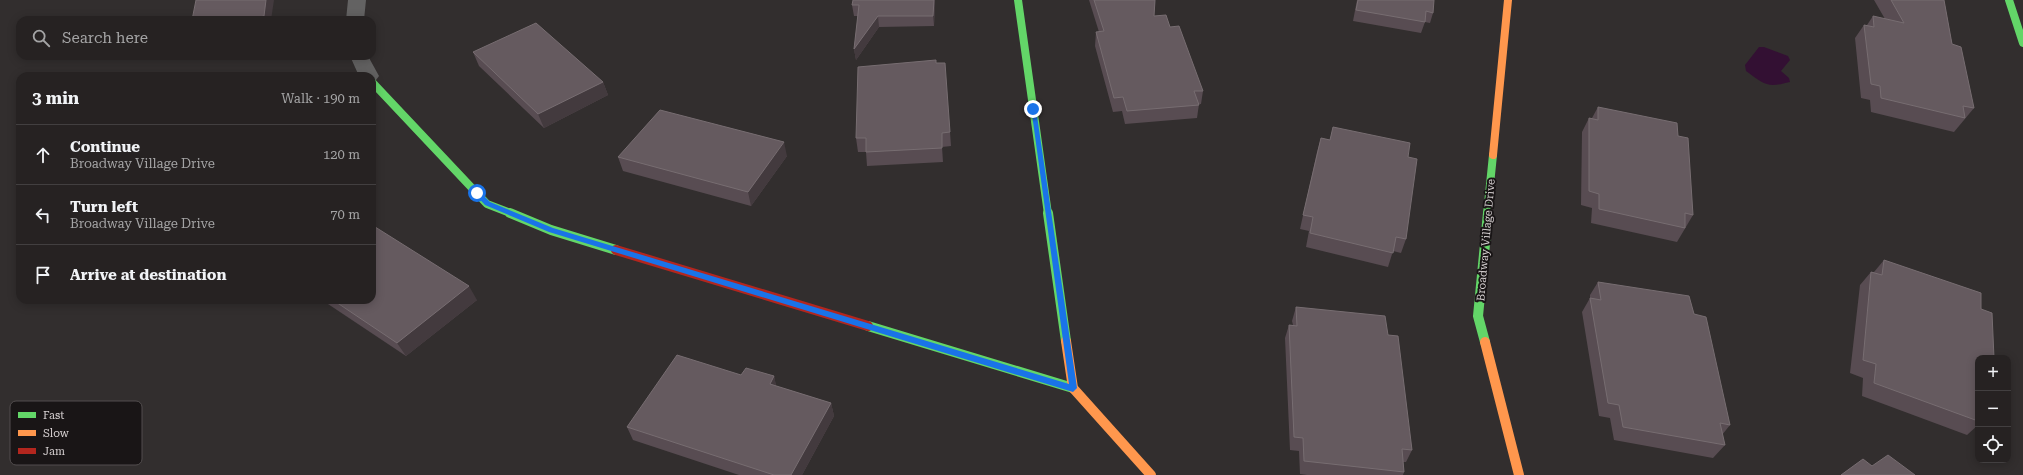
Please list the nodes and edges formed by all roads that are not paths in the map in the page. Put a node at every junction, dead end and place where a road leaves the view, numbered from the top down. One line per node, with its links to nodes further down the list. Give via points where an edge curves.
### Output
1 (357, 0): 5 (street)
2 (1018, 0): 10 (street)
3 (1508, 0): 12 (street, Broadway Village Drive, via 1478,316)
4 (2009, 0): 6 (street)
5 (355, 16)
6 (2023, 43)
7 (361, 60): 8 (street)
8 (367, 72)
9 (376, 86): 10 (street, via 487,204 551,230)
10 (1073, 388): 11 (street)
11 (1152, 475)
12 (1519, 475)

